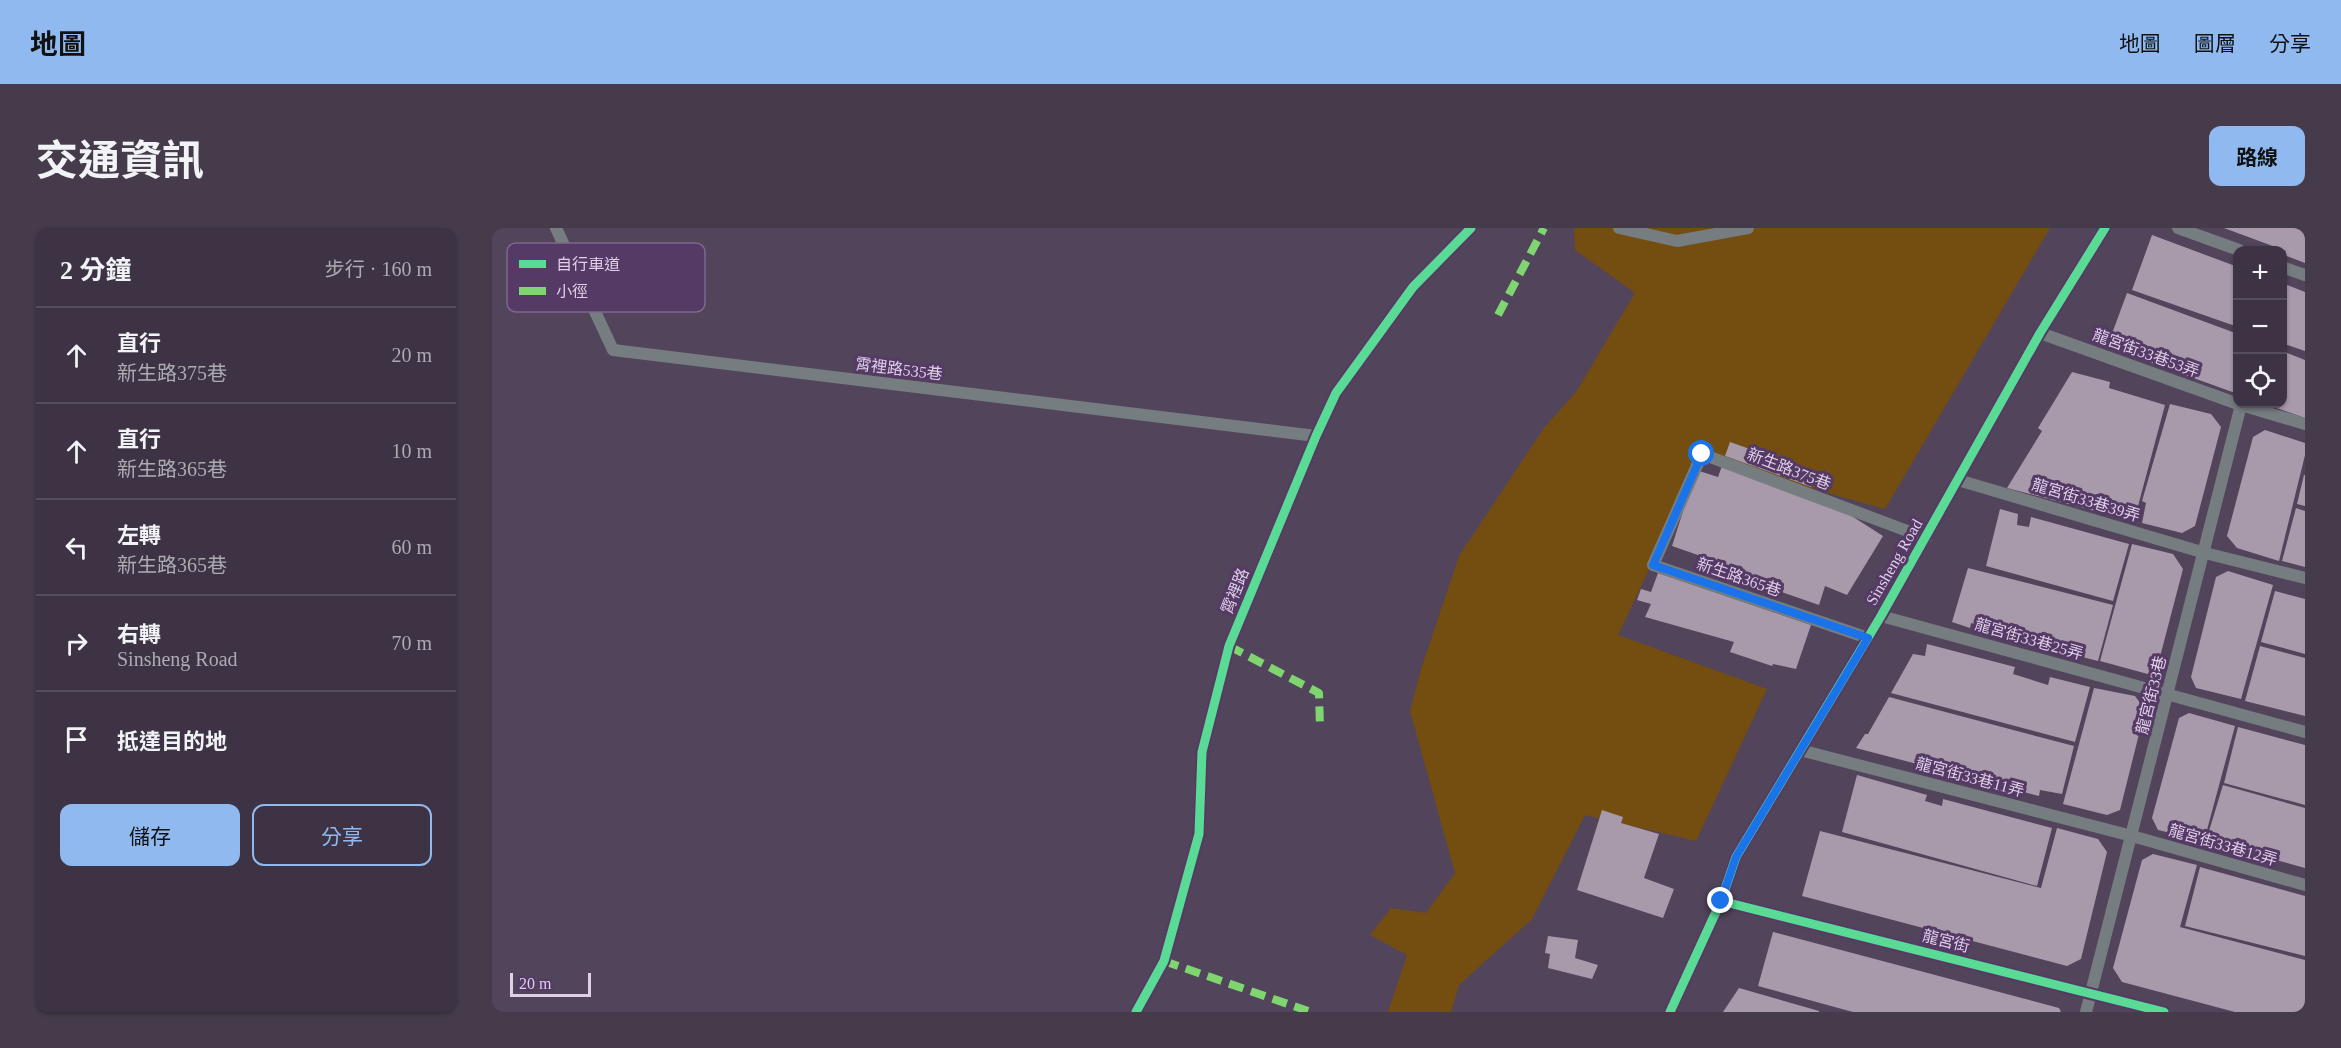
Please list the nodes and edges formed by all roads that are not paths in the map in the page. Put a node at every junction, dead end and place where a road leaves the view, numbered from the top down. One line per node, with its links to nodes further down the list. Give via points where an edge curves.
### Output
1 (556, 228): 7 (street, 霄裡路535巷)
2 (1471, 228): 17 (street, 霄裡路, via 1413,287 1336,393)
3 (1619, 228): 4 (street, via 1677,241)
4 (1748, 228)
5 (2105, 228): 12 (street, Sinsheng Road)
6 (2178, 228): 8 (street)
7 (563, 243)
8 (2233, 248)
9 (2287, 268): 10 (street)
10 (2305, 275)
11 (595, 312): 17 (street, 霄裡路535巷, via 613,350)
12 (2040, 333): 13 (street, 龍宮街33巷53弄); 18 (street, Sinsheng Road)
13 (2233, 402)
14 (2240, 408): 21 (street, 龍宮街33巷)
15 (2251, 408): 16 (street, 龍宮街33巷53弄)
16 (2305, 424)
17 (1316, 436): 32 (street, 霄裡路, via 1229,646 1202,752 1199,834 1164,961)
18 (1958, 480): 20 (street, Sinsheng Road); 21 (street, 龍宮街33巷39弄)
19 (1676, 513): 20 (street, 新生路375巷, via 1702,454); 24 (street, 新生路365巷, via 1653,565)
20 (1926, 538): 23 (street, Sinsheng Road)
21 (2205, 553): 22 (street, 龍宮街33巷39弄); 25 (street, 龍宮街33巷)
22 (2305, 578)
23 (1881, 615): 24 (street, Sinsheng Road); 25 (street, 龍宮街33巷25弄)
24 (1868, 638): 27 (street, Sinsheng Road)
25 (2167, 695): 26 (street, 龍宮街33巷25弄); 28 (street, 龍宮街33巷)
26 (2305, 732)
27 (1800, 750): 28 (street, 龍宮街33巷11弄); 30 (street, Sinsheng Road, via 1736,857)
28 (2132, 836): 29 (street, 龍宮街33巷12弄); 31 (street, 龍宮街33巷)
29 (2305, 885)
30 (1721, 901): 31 (street, 龍宮街); 33 (street, Sinsheng Road)
31 (2092, 992): 34 (street, 龍宮街33巷); 35 (street, 龍宮街)
32 (1136, 1012)
33 (1670, 1012)
34 (2086, 1012)
35 (2164, 1012)

